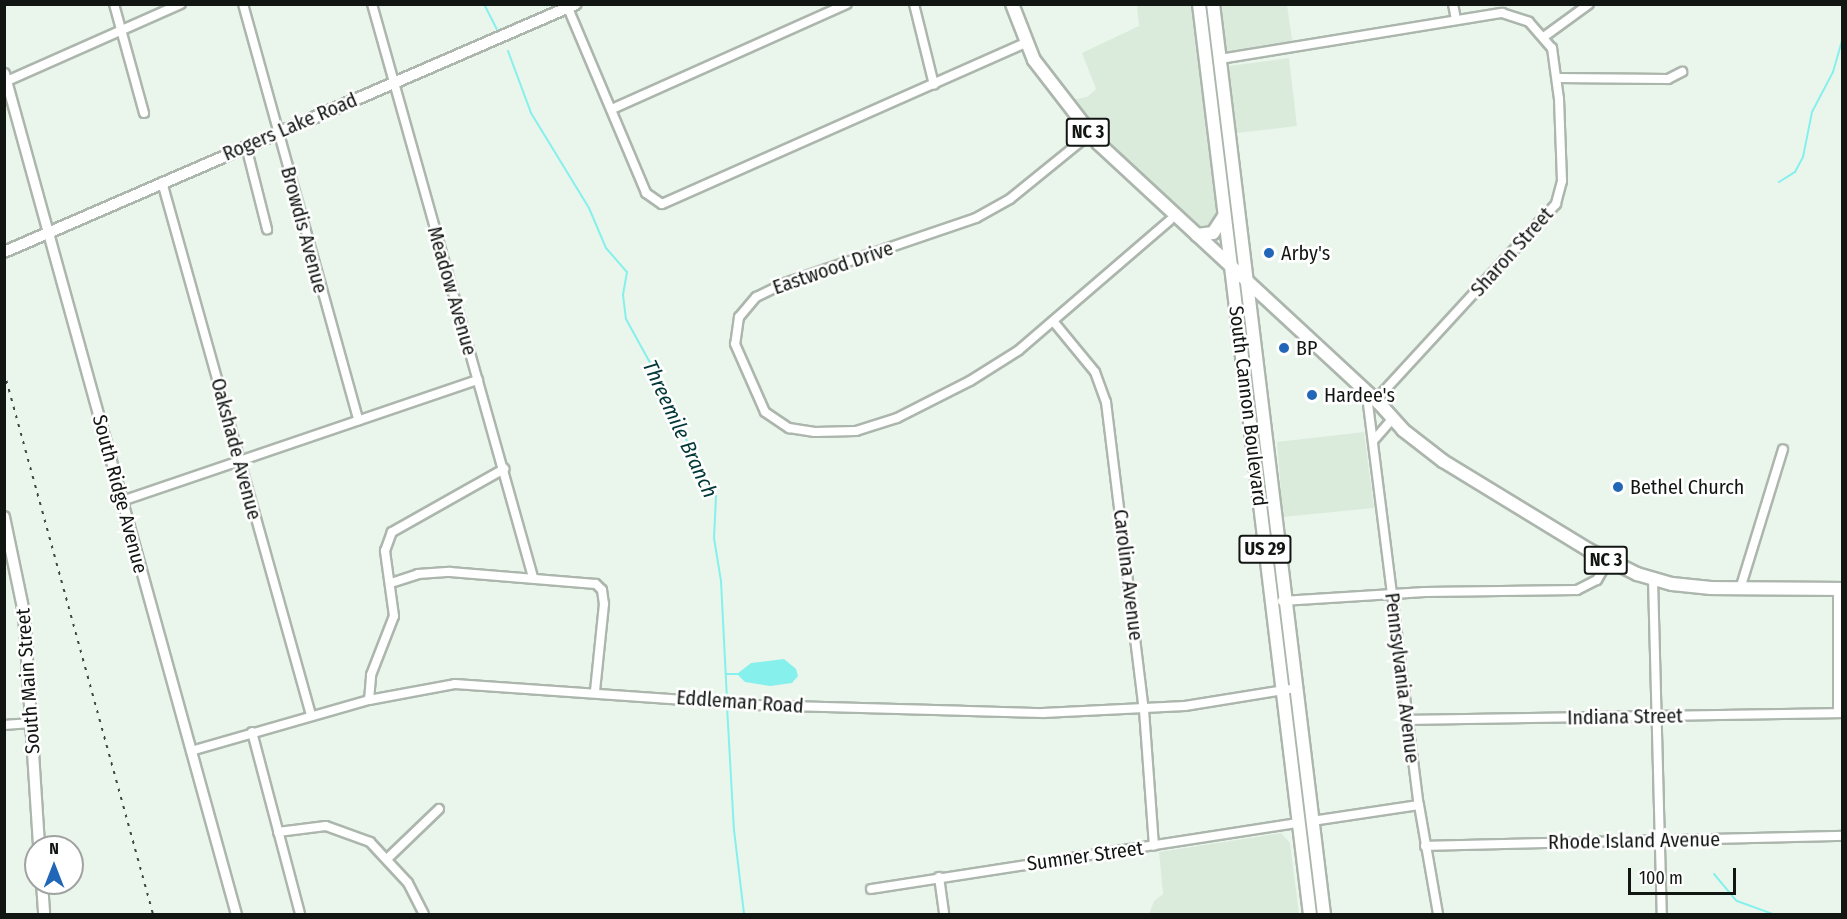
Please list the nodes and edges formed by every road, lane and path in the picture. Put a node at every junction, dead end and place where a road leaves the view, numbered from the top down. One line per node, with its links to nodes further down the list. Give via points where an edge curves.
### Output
1 (114, 4): 15 (street)
2 (181, 4): 15 (street)
3 (243, 4): 26 (street, Browdis Avenue)
4 (372, 4): 22 (street, Meadow Avenue)
5 (847, 4): 24 (street)
6 (914, 4): 23 (street)
7 (1003, 4): 17 (main road, NC 3)
8 (1012, 4): 17 (main road, NC 3)
9 (1213, 4): 18 (main road, South Cannon Boulevard / US 29)
10 (1453, 4): 14 (street)
11 (1590, 4): 16 (street)
12 (572, 6): 22 (main road, Rogers Lake Road); 24 (street)
13 (1199, 8): 18 (main road, US 29, via 1212,49); 30 (main road, South Cannon Boulevard / US 29)
14 (1455, 19): 16 (street, via 1515,15); 18 (street)
15 (121, 31): 20 (street); 25 (street)
16 (1545, 36): 21 (street, Sharon Street)
17 (1022, 45): 23 (street); 27 (main road, NC 3)
18 (1220, 60): 37 (main road, South Cannon Boulevard / US 29)
19 (1682, 72): 21 (street, via 1668,80)
20 (6, 77): 33 (street, South Ridge Avenue)
21 (1557, 78): 40 (street, Sharon Street, via 1562,181 1556,204)
22 (393, 83): 26 (main road, Rogers Lake Road); 39 (street, Meadow Avenue)
23 (934, 86): 24 (street, via 672,201 656,203 646,193)
24 (612, 109)
25 (144, 113)
26 (278, 132): 28 (main road, Rogers Lake Road); 41 (street, Browdis Avenue)
27 (1088, 136): 31 (main road, NC 3); 34 (main road, NC 3); 38 (street, Eastwood Drive, via 1010,199 976,218 763,293 743,310 735,337 755,393 770,417 796,430 829,432 881,424 942,397 994,367)
28 (246, 146): 29 (main road, Rogers Lake Road); 32 (street)
29 (162, 182): 33 (main road, Rogers Lake Road); 46 (street, Oakshade Avenue)
30 (1224, 215): 34 (main road, via 1213,234); 36 (main road, South Cannon Boulevard / US 29)
31 (1170, 220): 36 (main road, NC 3); 38 (street, Eastwood Drive)
32 (267, 229)
33 (48, 232): 35 (main road, Rogers Lake Road); 48 (street, South Ridge Avenue)
34 (1197, 235): 36 (main road, NC 3)
35 (4, 252)
36 (1231, 270): 37 (main road, NC 3); 58 (main road, South Cannon Boulevard / US 29)
37 (1245, 283): 40 (main road, NC 3); 57 (main road, South Cannon Boulevard / US 29)
38 (1053, 321): 63 (street, Carolina Avenue, via 1095,372 1106,402)
39 (478, 380): 41 (street); 47 (street, Meadow Avenue)
40 (1372, 402): 42 (main road, NC 3); 43 (main road, NC 3); 44 (street, Pennsylvania Avenue)
41 (358, 420): 46 (street)
42 (1389, 423): 43 (main road, NC 3); 44 (street)
43 (1403, 430): 50 (main road, NC 3, via 1443,461)
44 (1373, 441): 56 (street, Pennsylvania Avenue)
45 (1783, 449): 54 (street)
46 (240, 461): 48 (street); 65 (street, Oakshade Avenue)
47 (504, 470): 51 (street, Meadow Avenue); 53 (street, via 392,532 385,551)
48 (122, 501): 71 (street, South Ridge Avenue)
49 (4, 517): 68 (main road, South Main Street, via 24,613)
50 (1608, 561): 52 (main road, NC 3); 56 (street, via 1597,580 1577,590)
51 (533, 577): 53 (street, via 450,572 418,574); 60 (street, via 587,581 602,590)
52 (1653, 579): 54 (main road, NC 3, via 1687,586); 66 (street)
53 (391, 583): 62 (street, via 394,616 371,675)
54 (1740, 589): 55 (main road, NC 3)
55 (1840, 589): 64 (street)
56 (1392, 595): 57 (street); 67 (street, Pennsylvania Avenue)
57 (1286, 601): 58 (street); 59 (main road, South Cannon Boulevard / US 29)
58 (1272, 602): 61 (main road, South Cannon Boulevard / US 29)
59 (1296, 688): 61 (street, Eddleman Road); 74 (main road, South Cannon Boulevard / US 29)
60 (595, 691): 62 (street, Eddleman Road, via 455,684); 63 (street, Eddleman Road, via 763,706 1043,713)
61 (1282, 691): 63 (street, Eddleman Road); 75 (main road, South Cannon Boulevard / US 29)
62 (369, 700): 65 (street, Eddleman Road)
63 (1144, 710): 80 (street, Carolina Avenue)
64 (1840, 713): 66 (street, Indiana Street)
65 (311, 715): 70 (street, Eddleman Road)
66 (1655, 716): 67 (street, Indiana Street); 79 (street)
67 (1407, 720): 72 (street, Pennsylvania Avenue)
68 (31, 723): 69 (street); 77 (main road, South Main Street)
69 (4, 725)
70 (252, 732): 71 (street, Eddleman Road); 76 (street)
71 (191, 751): 87 (street, South Ridge Avenue)
72 (1419, 805): 74 (street); 81 (street, Pennsylvania Avenue)
73 (439, 809): 82 (street)
74 (1312, 821): 92 (main road, South Cannon Boulevard / US 29)
75 (1299, 823): 80 (street, Sumner Street); 91 (main road, South Cannon Boulevard / US 29)
76 (278, 832): 82 (street, via 316,826 335,828 370,842); 88 (street)
77 (38, 835)
78 (1842, 836): 79 (street, Rhode Island Avenue)
79 (1660, 840): 81 (street, Rhode Island Avenue); 94 (street)
80 (1154, 846): 83 (street, Sumner Street)
81 (1425, 846): 93 (street, Pennsylvania Avenue)
82 (387, 859): 89 (street, via 408,883)
83 (939, 877): 84 (street, Sumner Street); 90 (street)
84 (871, 889)
85 (43, 895): 86 (main road)
86 (44, 915)
87 (236, 915)
88 (300, 915)
89 (424, 915)
90 (944, 915)
91 (1310, 915)
92 (1324, 915)
93 (1438, 915)
94 (1662, 915)

